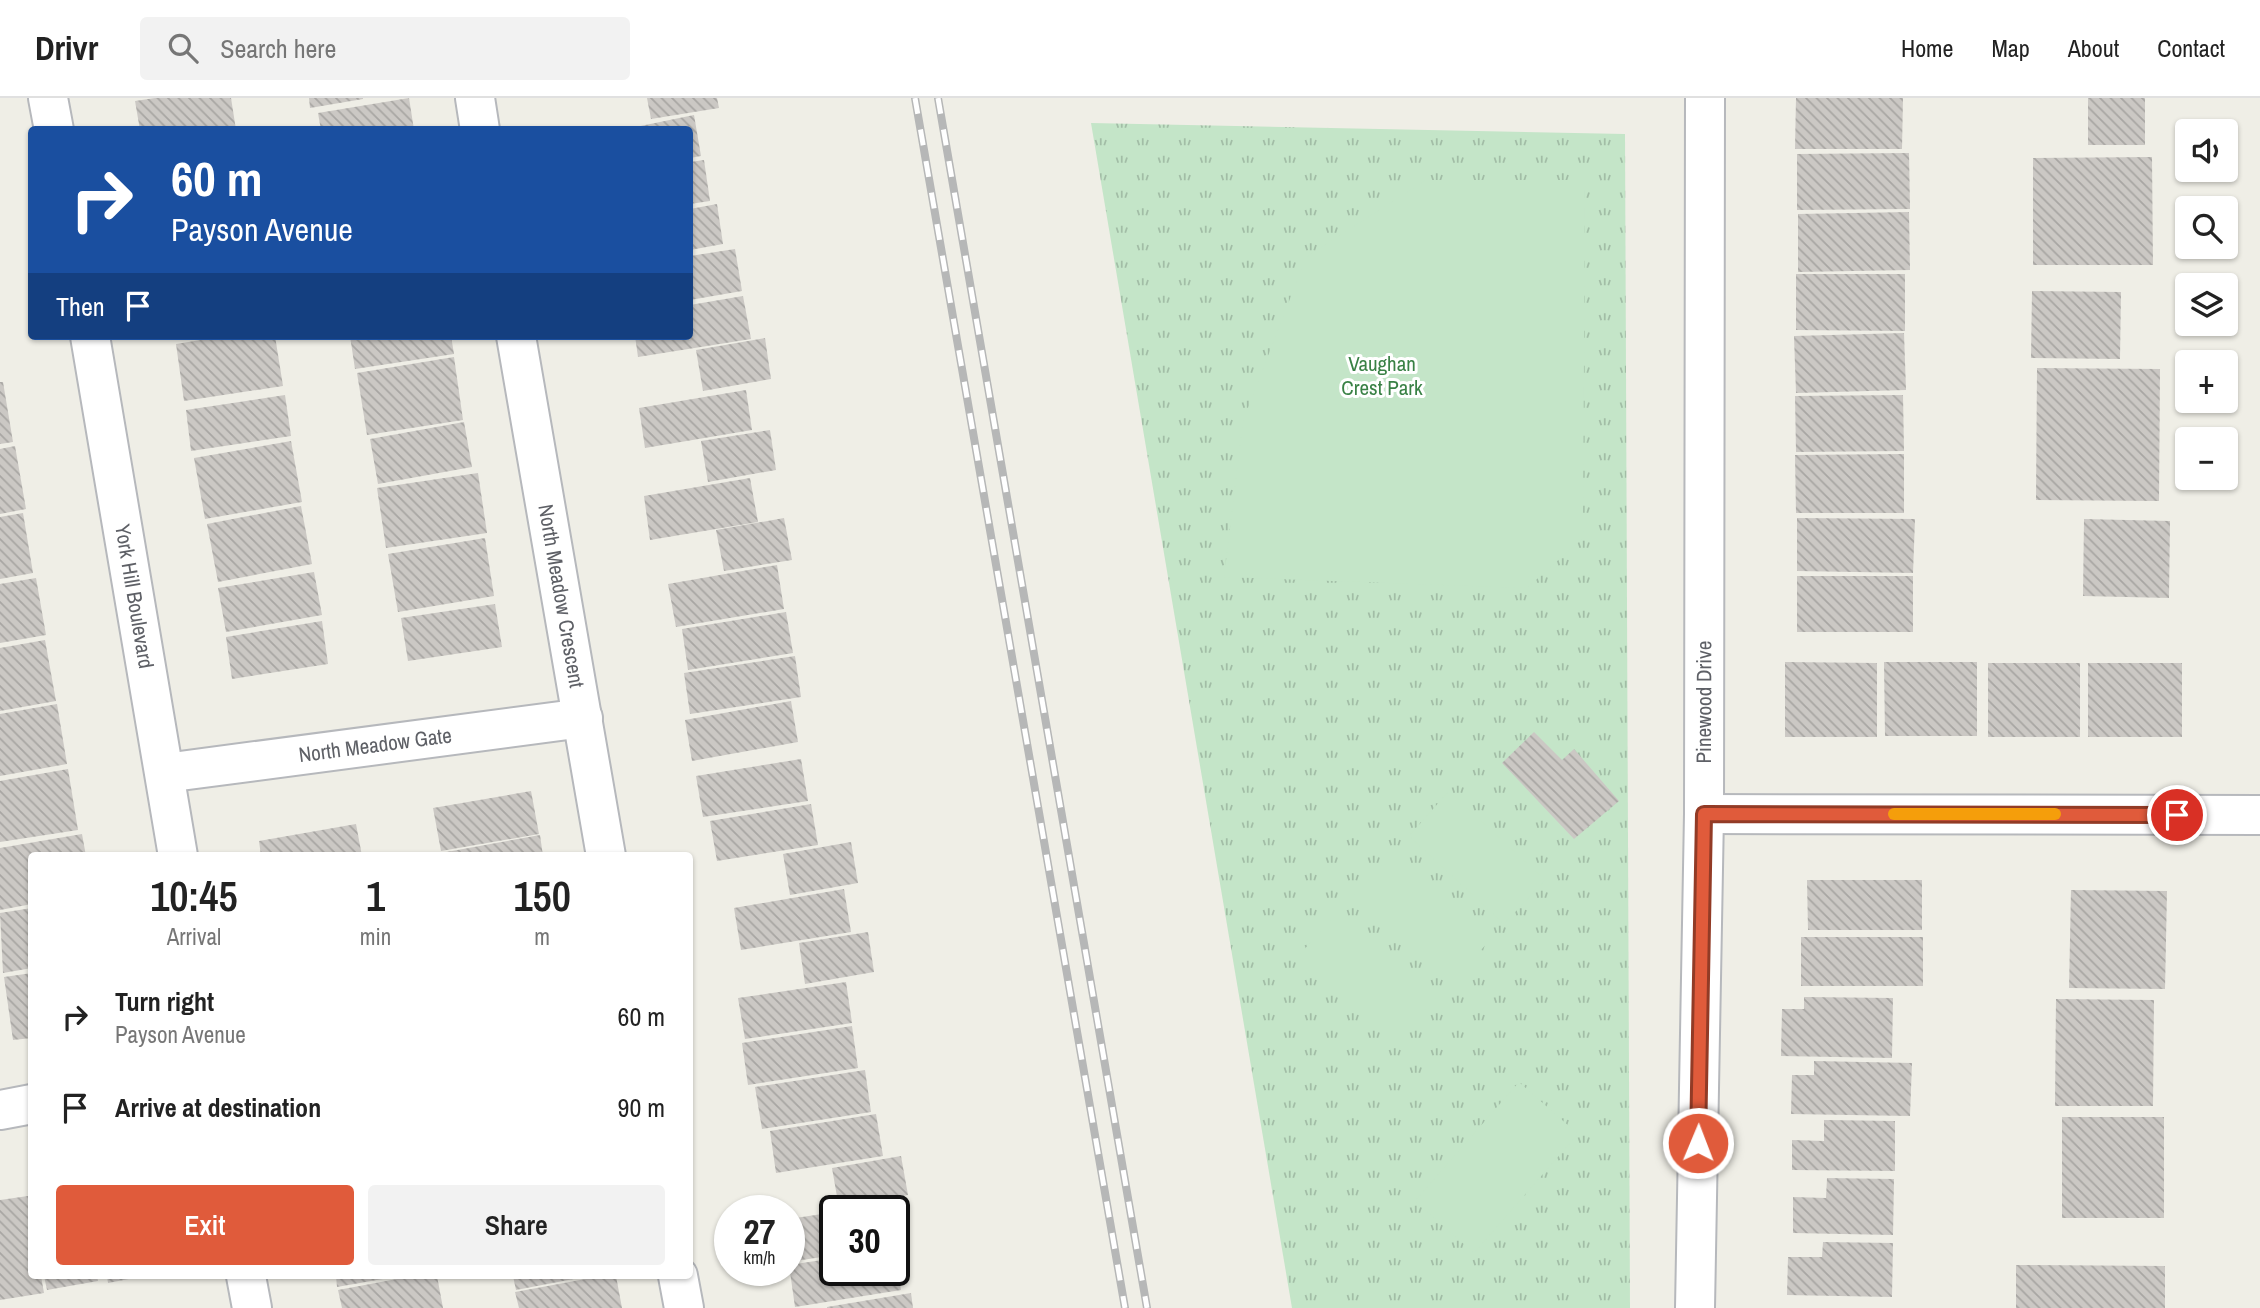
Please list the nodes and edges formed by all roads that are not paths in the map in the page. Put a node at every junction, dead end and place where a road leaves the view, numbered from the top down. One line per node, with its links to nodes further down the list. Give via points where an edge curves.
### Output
1 (48, 98): 4 (street)
2 (475, 98): 5 (street)
3 (1705, 98): 10 (street, Pinewood Drive)
4 (53, 126)
5 (479, 126)
6 (91, 340): 9 (street, York Hill Boulevard)
7 (517, 340): 8 (street, North Meadow Crescent)
8 (583, 718): 9 (street, North Meadow Gate); 13 (street, North Meadow Crescent)
9 (165, 773): 12 (street, York Hill Boulevard)
10 (1704, 814): 11 (street); 20 (street, Pinewood Drive)
11 (2260, 815)
12 (177, 852)
13 (606, 852)
14 (28, 1105): 15 (street)
15 (0, 1110)
16 (247, 1279): 18 (street)
17 (679, 1279): 19 (street)
18 (252, 1308)
19 (684, 1308)
20 (1695, 1308)

